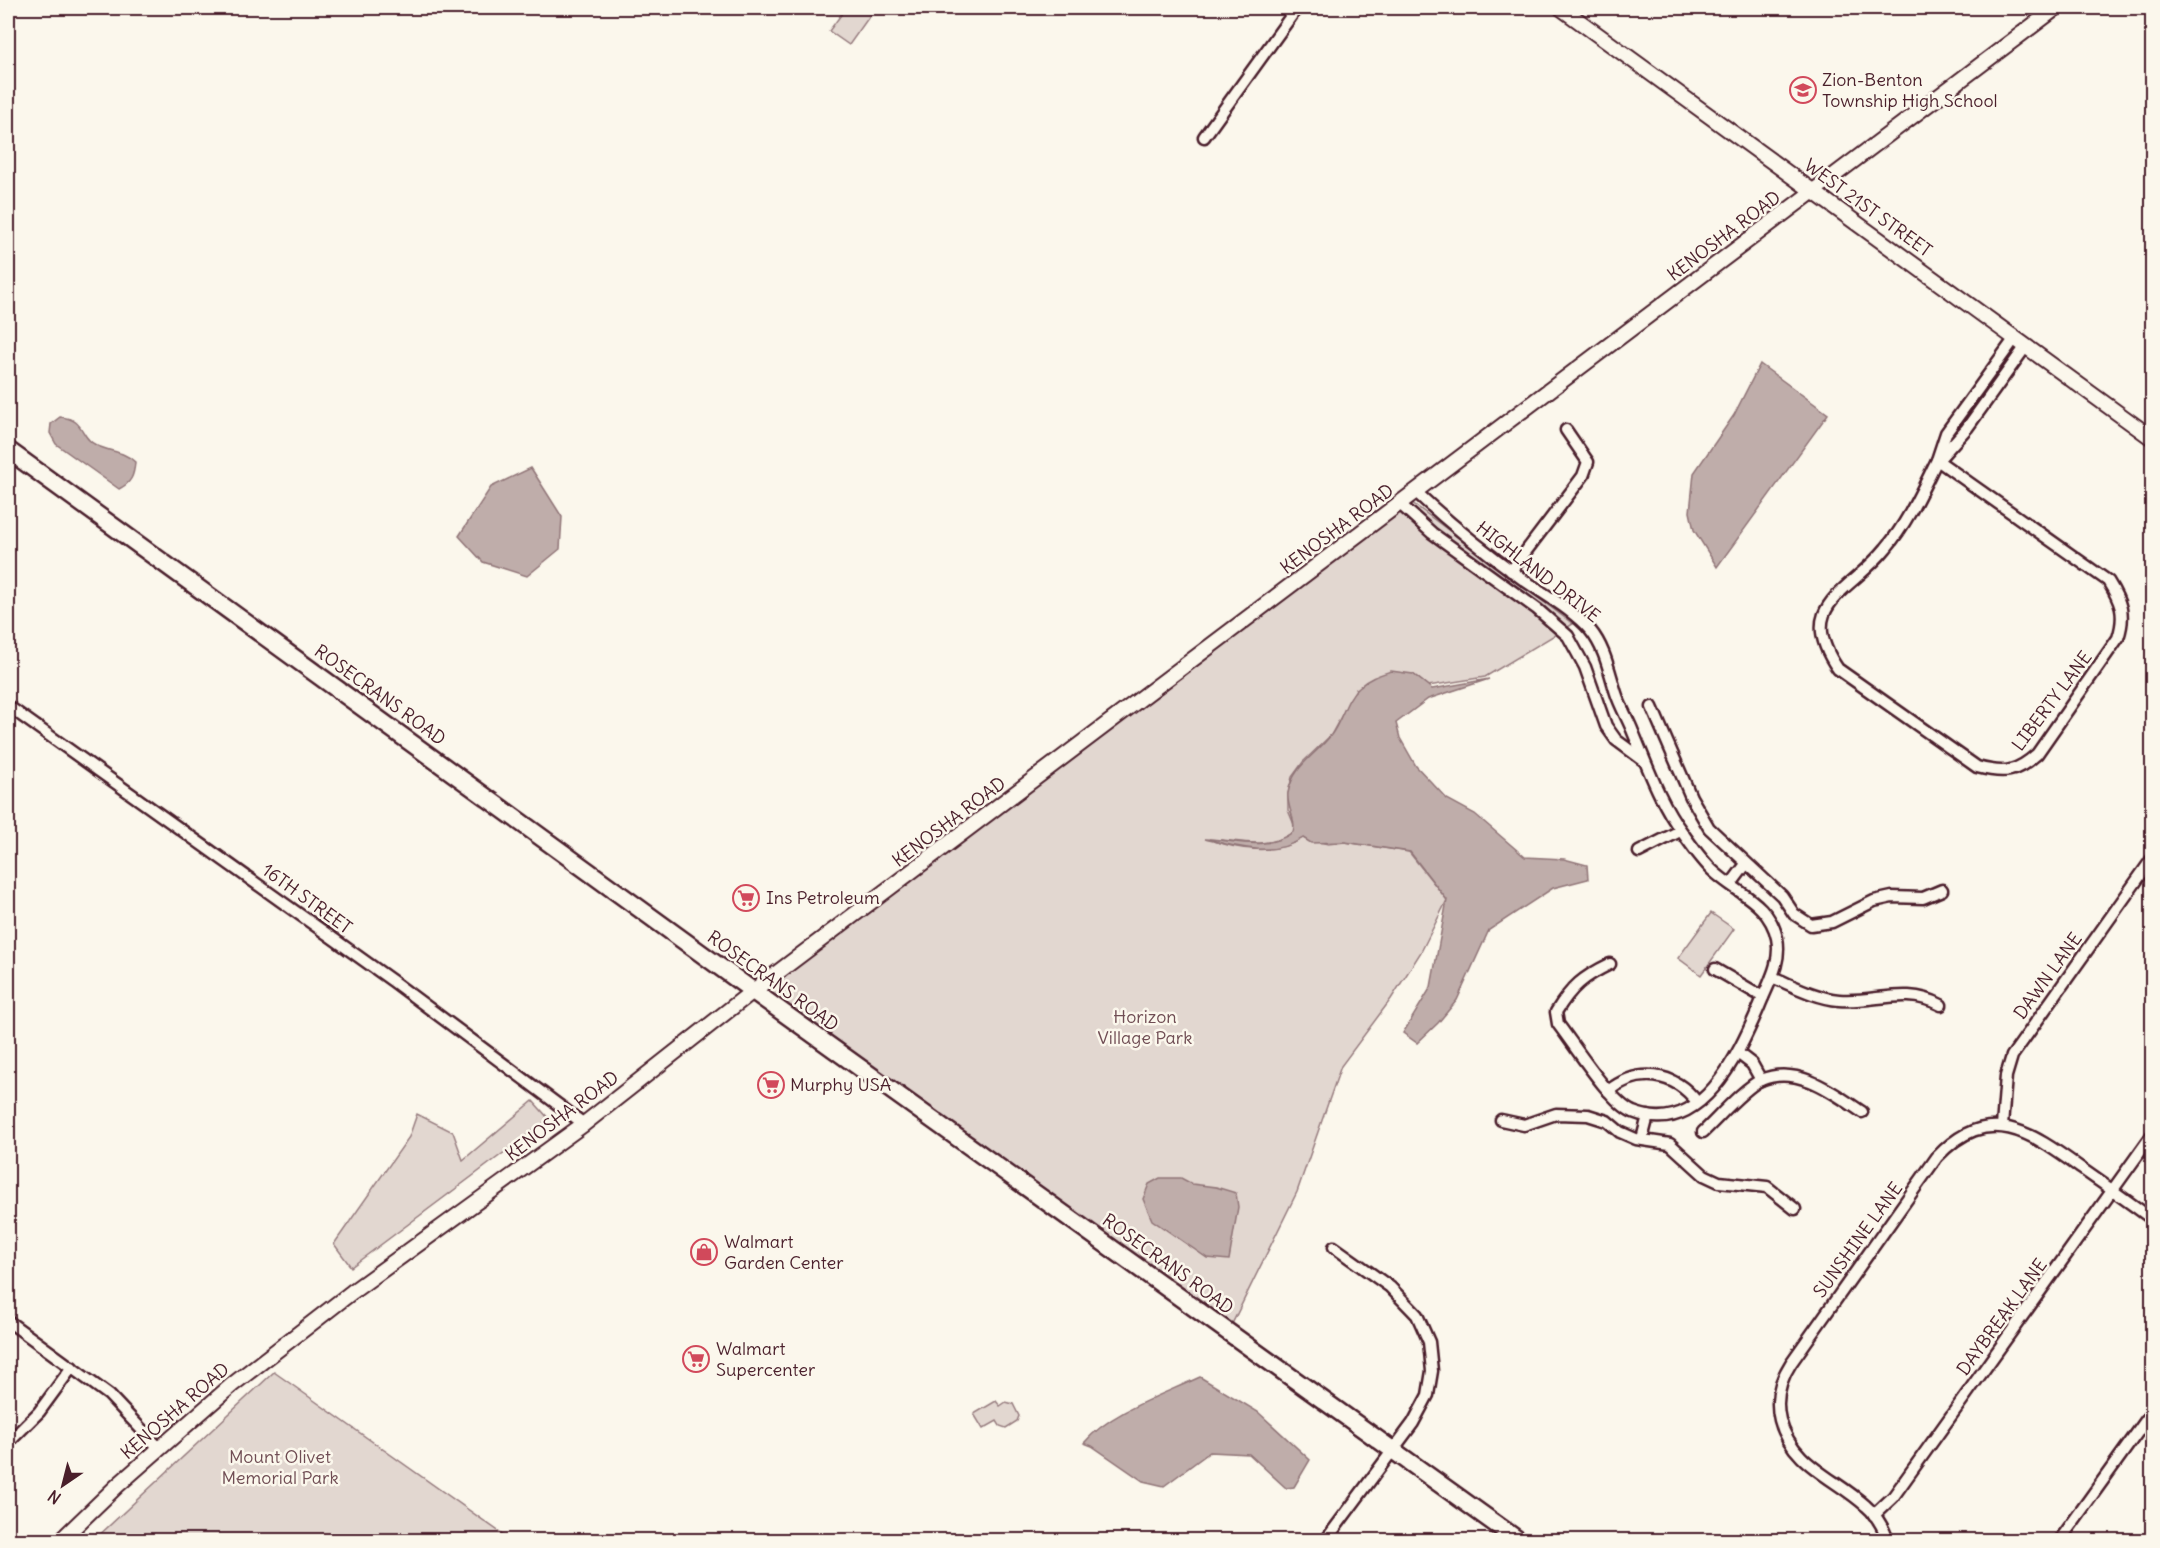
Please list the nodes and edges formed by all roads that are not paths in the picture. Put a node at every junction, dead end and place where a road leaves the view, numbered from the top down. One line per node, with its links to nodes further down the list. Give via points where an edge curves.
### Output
1 (1297, 8): 4 (street)
2 (1561, 8): 5 (street, WEST 21ST STREET)
3 (2056, 8): 5 (street, KENOSHA ROAD)
4 (1204, 137)
5 (1814, 191): 6 (street, WEST 21ST STREET); 11 (street, KENOSHA ROAD)
6 (2021, 342): 8 (street, WEST 21ST STREET); 10 (street, LIBERTY LANE, via 1946,433)
7 (1566, 430): 13 (street, via 1588,462 1584,476)
8 (2152, 438)
9 (8, 450): 26 (main road, ROSECRANS ROAD)
10 (1937, 460): 10 (street, LIBERTY LANE, via 1886,549 1828,603 1820,625 1825,651 1838,669 1977,767 1999,773 2022,767 2037,754 2118,638 2124,621 2122,604 2108,581)
11 (1416, 492): 12 (street, KENOSHA ROAD); 13 (street, HIGHLAND DRIVE)
12 (1400, 504): 16 (street, HIGHLAND DRIVE, via 1432,533 1568,636 1585,667 1606,726 1616,740); 26 (street, KENOSHA ROAD)
13 (1510, 570): 16 (street, HIGHLAND DRIVE, via 1590,631 1608,663)
14 (8, 706): 36 (street, 16TH STREET, via 394,982)
15 (1652, 706): 20 (street, via 1691,797 1709,828)
16 (1643, 760): 17 (street, HIGHLAND DRIVE)
17 (1680, 831): 18 (street); 21 (street, HIGHLAND DRIVE, via 1713,870)
18 (1639, 852)
19 (2152, 859): 37 (street, DAWN LANE, via 2012,1056 2006,1076)
20 (1746, 864): 21 (street); 22 (street, via 1782,896 1794,914 1811,925 1832,922 1874,901 1923,898)
21 (1731, 884): 25 (street, HIGHLAND DRIVE, via 1759,903 1770,919 1777,939 1778,961)
22 (1942, 890)
23 (1610, 964): 31 (street, via 1588,974 1570,990 1556,1012 1558,1024)
24 (1715, 969): 27 (street)
25 (1772, 977): 27 (street, HIGHLAND DRIVE); 28 (street, via 1838,1000 1863,1001 1907,994)
26 (753, 991): 36 (street, KENOSHA ROAD); 50 (main road, ROSECRANS ROAD)
27 (1763, 997): 29 (street, HIGHLAND DRIVE)
28 (1941, 1005)
29 (1739, 1054): 30 (street, via 1752,1064); 32 (street, HIGHLAND DRIVE, via 1719,1082)
30 (1761, 1080): 33 (street, via 1783,1075 1810,1080); 38 (street)
31 (1608, 1091): 32 (street, via 1630,1077 1655,1075 1680,1084); 34 (street, via 1631,1111)
32 (1697, 1102): 34 (street, HIGHLAND DRIVE, via 1688,1110 1669,1116)
33 (1862, 1112)
34 (1648, 1116): 40 (street)
35 (1501, 1120): 40 (street, via 1524,1125 1556,1114 1588,1115)
36 (584, 1124): 49 (street, KENOSHA ROAD, via 345,1297)
37 (2002, 1126): 41 (street, via 2032,1134); 51 (street, SUNSHINE LANE, via 1958,1138 1937,1157 1784,1374 1778,1402 1788,1442 1808,1465 1866,1505)
38 (1703, 1132)
39 (2152, 1135): 41 (street, DAYBREAK LANE)
40 (1642, 1139): 42 (street, via 1670,1144 1704,1175 1719,1182 1767,1187)
41 (2113, 1191): 43 (street); 51 (street, DAYBREAK LANE, via 1893,1497)
42 (1795, 1209)
43 (2152, 1219)
44 (1334, 1247): 50 (street, via 1400,1295 1417,1315 1429,1342 1432,1371 1428,1395)
45 (8, 1321): 46 (street)
46 (72, 1367): 48 (street, via 39,1412); 49 (street, via 109,1395)
47 (2152, 1412): 56 (street)
48 (8, 1443)
49 (159, 1448): 52 (street, KENOSHA ROAD)
50 (1392, 1451): 53 (street); 54 (main road, ROSECRANS ROAD)
51 (1874, 1515): 55 (street, SUNSHINE LANE)
52 (61, 1540)
53 (1326, 1540)
54 (1518, 1540)
55 (1888, 1540)
56 (2060, 1540)

